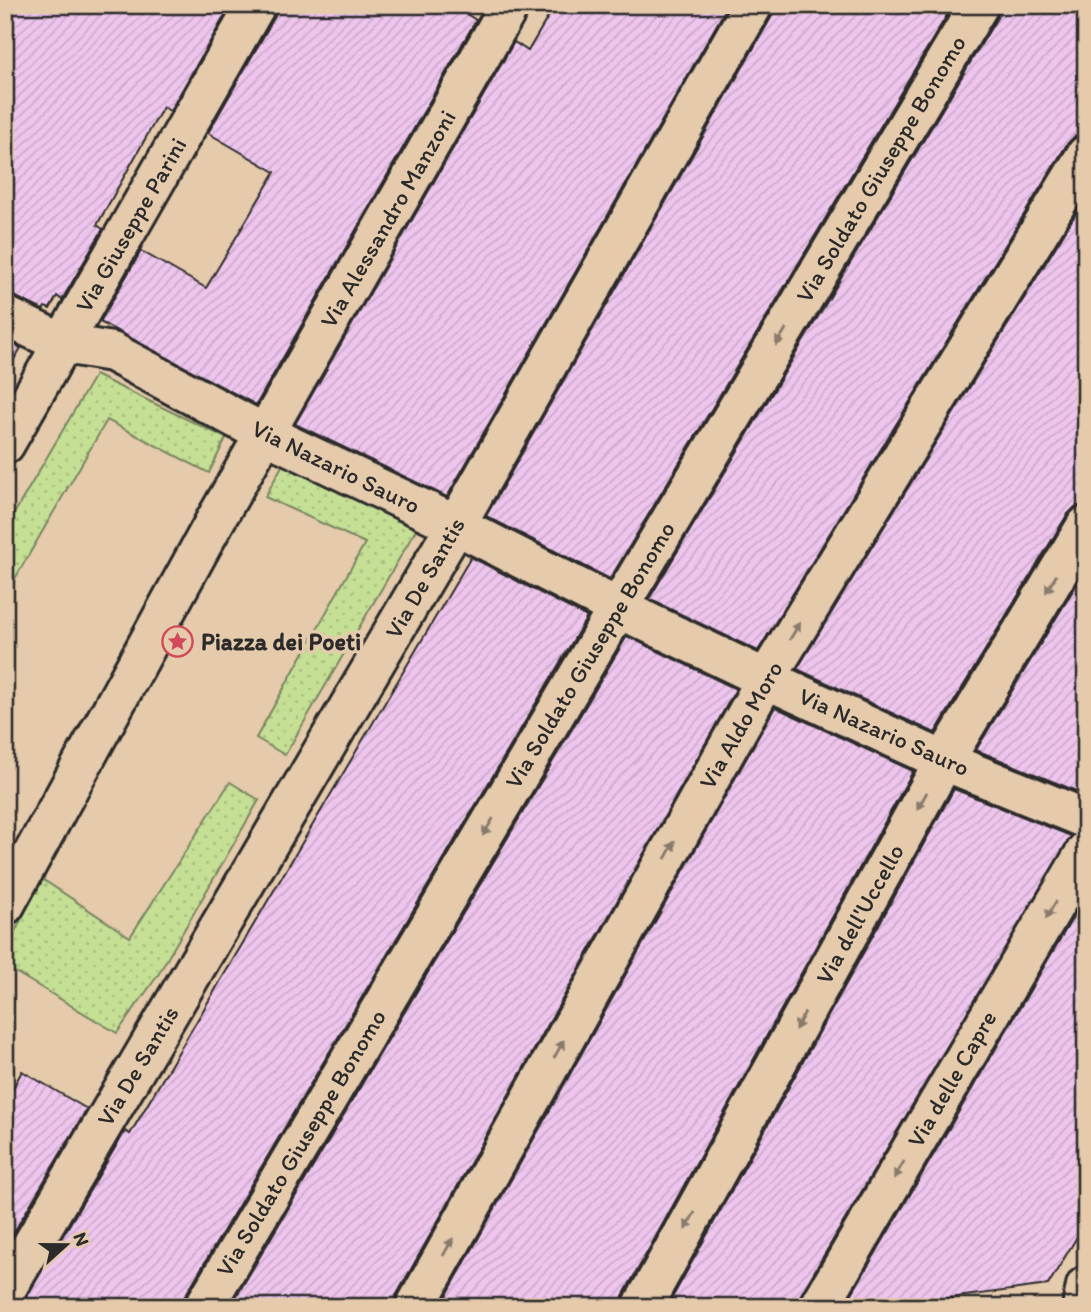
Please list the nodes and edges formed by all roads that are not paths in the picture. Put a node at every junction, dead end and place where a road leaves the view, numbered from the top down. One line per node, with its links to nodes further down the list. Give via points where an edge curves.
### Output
1 (256, 5): 7 (street, Via Giuseppe Parini)
2 (510, 5): 8 (street, Via Alessandro Manzoni)
3 (752, 5): 10 (street, Via De Santis)
4 (979, 5): 12 (street, Via Soldato Giuseppe Bonomo, one-way to 12)
5 (1086, 155): 13 (street, Via Aldo Moro, one-way to 5)
6 (5, 316): 7 (street, Via Nazario Sauro)
7 (64, 344): 8 (street, Via Nazario Sauro, via 112,352); 9 (street, Via Giuseppe Parini)
8 (265, 433): 10 (street, Via Nazario Sauro); 17 (street)
9 (5, 444)
10 (456, 525): 12 (street, Via Nazario Sauro); 19 (street, Via De Santis)
11 (1086, 526): 14 (street, Via dell'Uccello, one-way to 14)
12 (618, 608): 13 (street, Via Nazario Sauro); 20 (street, Via Soldato Giuseppe Bonomo, one-way to 20)
13 (766, 679): 14 (street, Via Nazario Sauro); 21 (street, Via Aldo Moro, one-way to 13)
14 (944, 761): 15 (street, Via Nazario Sauro); 22 (street, Via dell'Uccello, one-way to 22)
15 (1086, 819)
16 (1086, 851): 23 (street, Via delle Capre, one-way to 23)
17 (5, 905)
18 (1086, 1286): 24 (street)
19 (5, 1291)
20 (204, 1307)
21 (415, 1307)
22 (642, 1307)
23 (818, 1307)
24 (1082, 1307)

